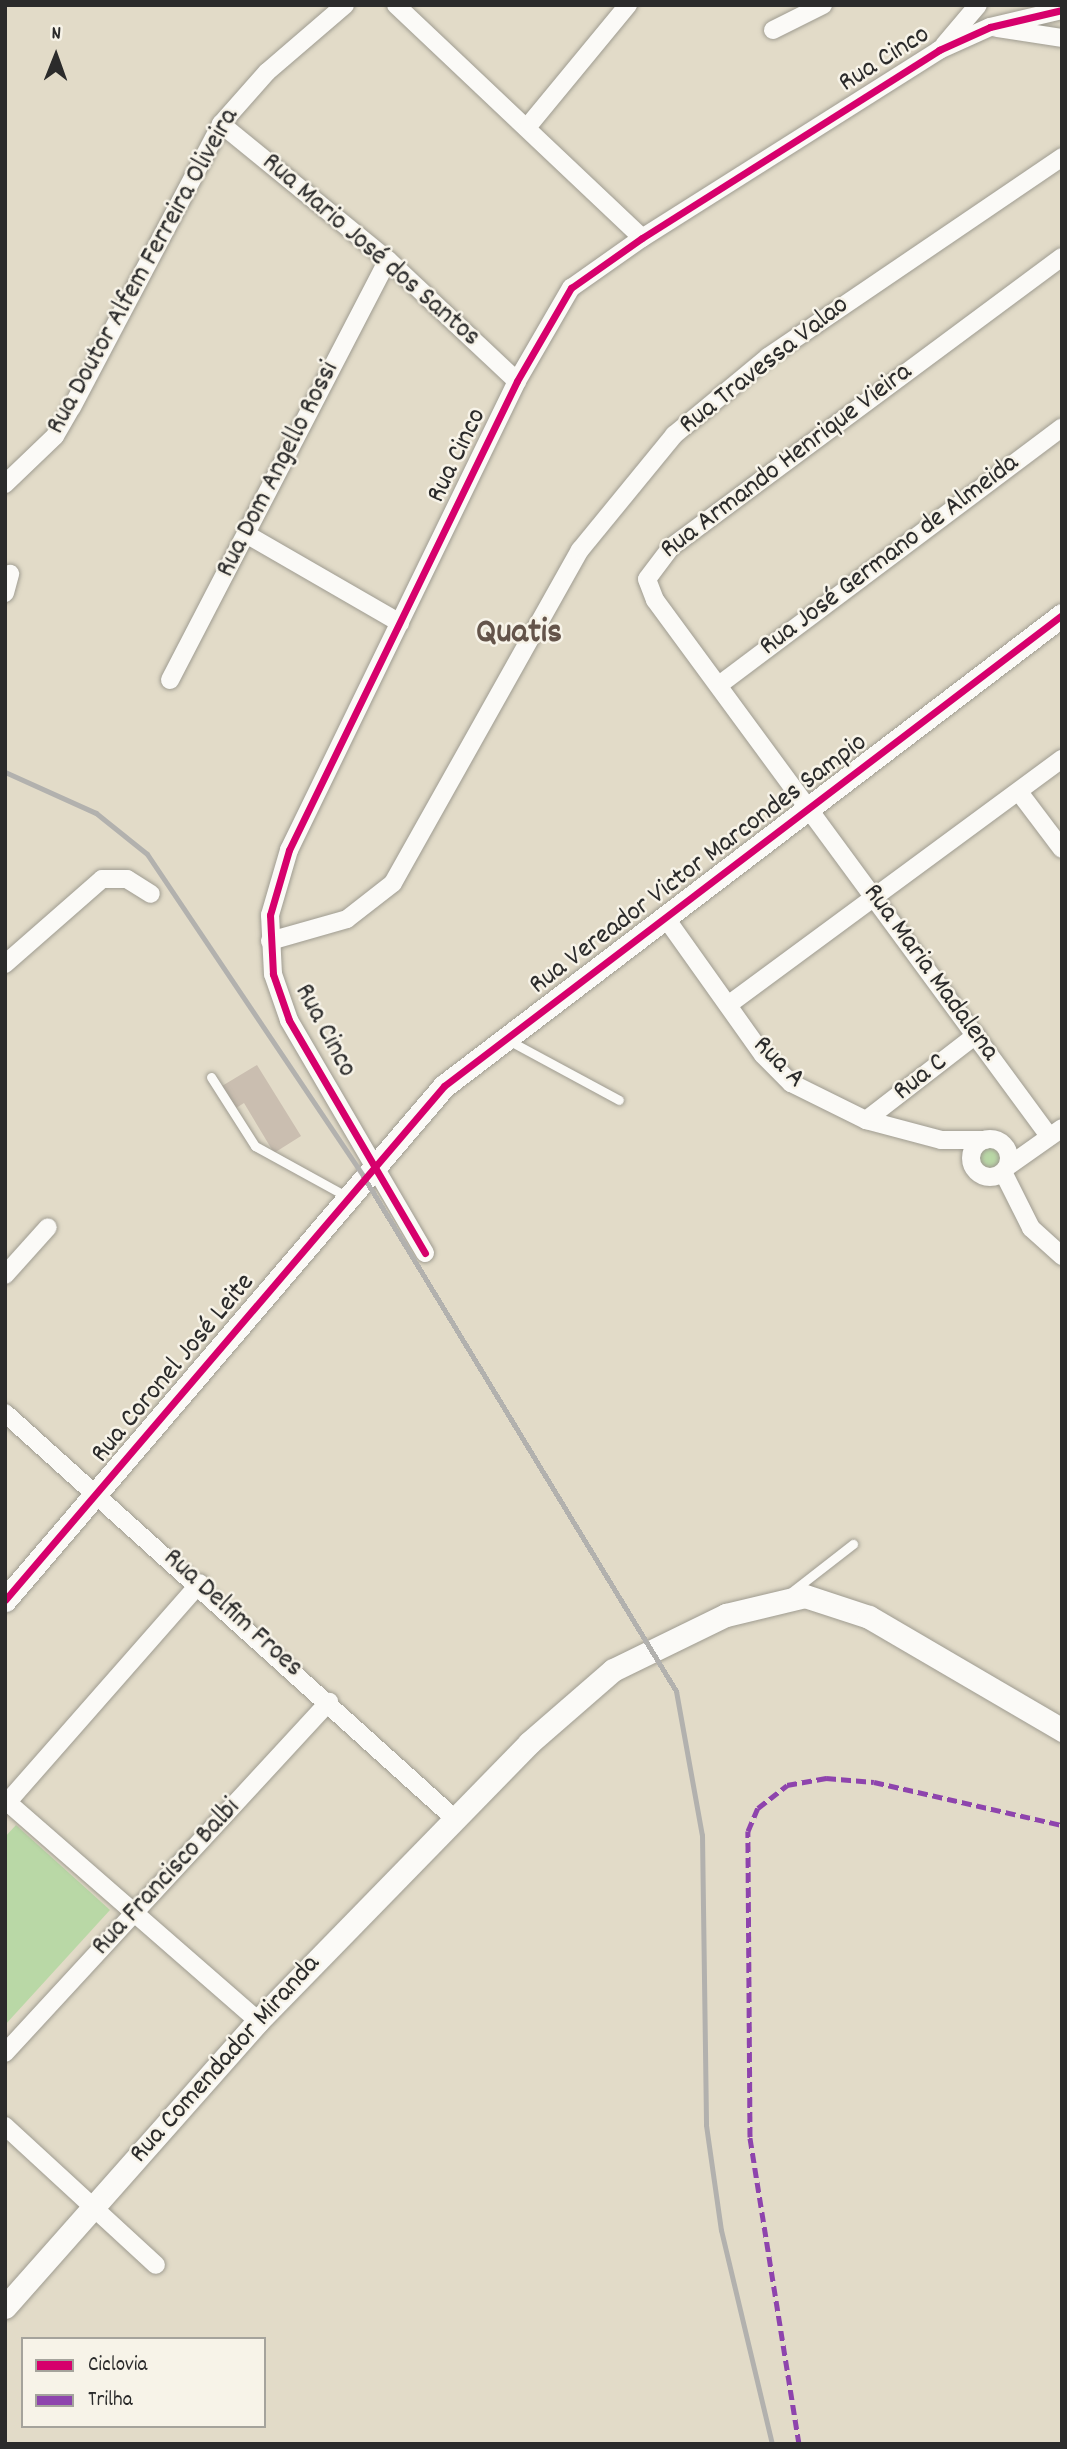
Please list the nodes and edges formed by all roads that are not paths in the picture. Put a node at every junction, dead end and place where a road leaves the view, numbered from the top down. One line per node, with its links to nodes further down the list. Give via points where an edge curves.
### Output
1 (345, 5): 13 (street, Rua Doutor Alfem Ferreira Oliveira, via 267,72)
2 (396, 5): 14 (street)
3 (603, 5): 8 (street)
4 (628, 5): 8 (street)
5 (822, 5): 10 (street)
6 (978, 5): 12 (street)
7 (1062, 10): 9 (street, Rua Cinco)
8 (615, 20): 14 (street)
9 (990, 27): 11 (street); 12 (street, Rua Cinco)
10 (773, 30)
11 (1062, 38)
12 (939, 50): 16 (street, Rua Cinco)
13 (221, 124): 18 (street, Rua Mario José dos Santos); 21 (street, Rua Doutor Alfem Ferreira Oliveira, via 60,426)
14 (529, 125): 16 (street)
15 (1062, 157): 36 (street, Rua Travessa Valao, via 768,357 674,435 580,550 393,883 358,914)
16 (642, 238): 19 (street, Rua Cinco, via 571,288)
17 (1062, 257): 28 (street, Rua Armando Henrique Vieira, via 656,559 649,590)
18 (388, 260): 19 (street, Rua Mario José dos Santos); 22 (street, Rua Dom Angello Rossi)
19 (517, 381): 26 (street, Rua Cinco)
20 (1062, 427): 28 (street, Rua José Germano de Almeida)
21 (5, 484)
22 (246, 534): 26 (street); 27 (street, Rua Dom Angello Rossi)
23 (10, 575): 24 (street)
24 (5, 593)
25 (1062, 615): 31 (street, Rua Vereador Victor Marcondes Sampio)
26 (400, 623): 36 (street, Rua Cinco, via 285,861)
27 (170, 680)
28 (719, 685): 31 (street, Rua Armando Henrique Vieira)
29 (1062, 759): 30 (street)
30 (1019, 792): 32 (street); 34 (street)
31 (812, 808): 34 (street, Rua Maria Madalena); 35 (street, Rua Vereador Victor Marcondes Sampio)
32 (1062, 849)
33 (151, 894): 37 (street, via 127,879 102,879)
34 (875, 898): 38 (street); 39 (street, Rua Maria Madalena)
35 (665, 917): 38 (street, Rua A); 40 (street, Rua Vereador Victor Marcondes Sampio)
36 (270, 941): 47 (street, Rua Cinco, via 273,974 289,1020)
37 (5, 964)
38 (727, 1005): 43 (street, Rua A, via 791,1083)
39 (976, 1035): 43 (street, Rua C); 44 (street, Rua Maria Madalena)
40 (504, 1038): 42 (lane); 47 (street, Rua Vereador Victor Marcondes Sampio, via 418,1110)
41 (211, 1077): 49 (lane, via 255,1146)
42 (619, 1100)
43 (866, 1120): 45 (street, Rua A)
44 (1051, 1135): 46 (street); 48 (street)
45 (941, 1140): 46 (street); 48 (street)
46 (991, 1140): 48 (street, via 1007,1148); 48 (street, via 975,1147)
47 (373, 1163): 49 (street, Rua Coronel José Leite); 52 (street, Rua Cinco)
48 (992, 1170): 51 (street)
49 (346, 1196): 55 (street, Rua Coronel José Leite)
50 (48, 1227): 53 (street)
51 (1059, 1249)
52 (425, 1253)
53 (5, 1275)
54 (5, 1413): 55 (street, Rua Delfim Froes)
55 (96, 1494): 57 (street, Rua Delfim Froes); 59 (street, Rua Coronel José Leite)
56 (853, 1544): 58 (lane)
57 (200, 1583): 60 (street, Rua Delfim Froes); 62 (street)
58 (785, 1596): 61 (street, via 837,1604 869,1617); 63 (street, Rua Comendador Miranda, via 726,1615 613,1670 529,1742)
59 (5, 1600)
60 (329, 1702): 63 (street, Rua Delfim Froes); 64 (street, Rua Francisco Balbi)
61 (1062, 1730)
62 (6, 1802): 64 (street)
63 (455, 1819): 65 (street, Rua Comendador Miranda)
64 (135, 1913): 65 (street); 66 (street, Rua Francisco Balbi)
65 (258, 2021): 68 (street, Rua Comendador Miranda)
66 (5, 2053)
67 (5, 2126): 68 (street)
68 (93, 2207): 69 (street); 70 (street, Rua Comendador Miranda)
69 (156, 2265)
70 (5, 2308)

